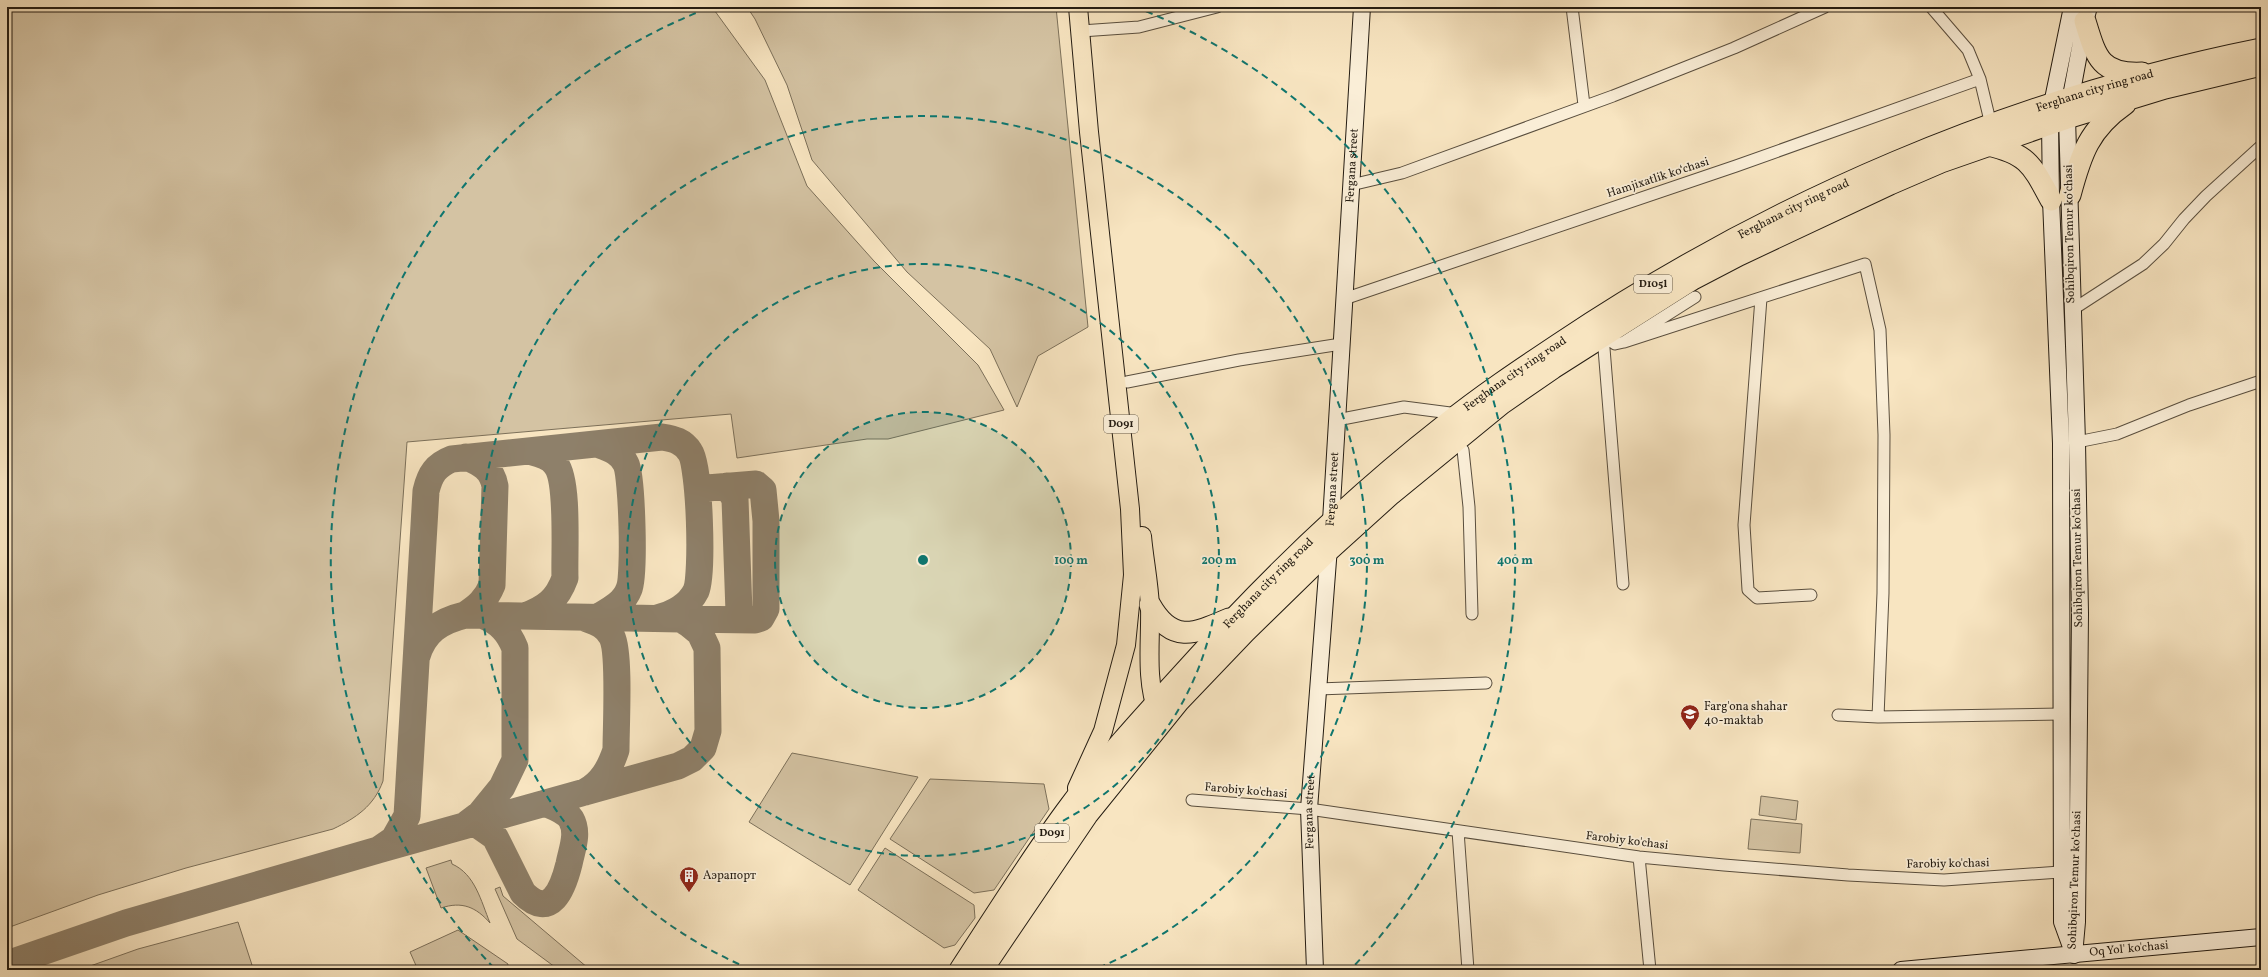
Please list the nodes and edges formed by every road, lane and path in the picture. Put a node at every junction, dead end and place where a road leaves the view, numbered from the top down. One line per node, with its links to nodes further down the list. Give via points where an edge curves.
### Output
1 (1078, 7): 8 (main road, D091)
2 (1217, 7): 8 (street, via 1139,27)
3 (1362, 7): 18 (main road, Fergana street)
4 (1572, 7): 14 (street)
5 (1825, 7): 14 (street, via 1734,48)
6 (1931, 7): 12 (street, via 1968,50)
7 (2082, 12): 11 (highway, via 2093,46 2105,65 2124,74); 15 (main road)
8 (1081, 31): 29 (main road, D091, via 1101,128); 48 (main road, D091, via 1089,132 1130,509 1132,575 1126,645 1103,731)
9 (2261, 48): 11 (highway, Ferghana city ring road / D105l)
10 (2261, 65): 13 (highway, Ferghana city ring road / D105l)
11 (2158, 73): 15 (highway, Ferghana city ring road / D105l)
12 (1980, 79): 16 (street); 23 (street, Hamjixatlik koʻchasi, via 1736,166)
13 (2138, 95): 15 (highway, Ferghana city ring road / D105l); 19 (highway, via 2104,121 2092,135 2078,165)
14 (1584, 105): 18 (street, via 1402,173)
15 (2060, 111): 16 (highway, Ferghana city ring road / D105l); 19 (main road, Sohibqiron Temur koʻchasi); 20 (main road, Sohibqiron Temur koʻchasi)
16 (1989, 135): 20 (highway, via 2021,156 2038,175); 25 (highway, Ferghana city ring road / D105l, via 1941,162 1739,255 1693,279); 30 (highway, Ferghana city ring road / D105l, via 1885,168 1732,240 1594,321)
17 (2261, 146): 24 (street, via 2206,196 2143,264)
18 (1351, 185): 23 (main road, Fergana street)
19 (2070, 195): 24 (main road, Sohibqiron Temur koʻchasi)
20 (2051, 200): 44 (main road, Sohibqiron Temur koʻchasi, via 2061,443)
21 (1694, 297): 26 (street)
22 (1761, 298): 26 (street); 37 (street, via 1744,526 1748,590 1756,598); 46 (street, via 1864,264 1880,330 1884,435 1883,593)
23 (1344, 299): 27 (main road, Fergana street)
24 (2072, 310): 33 (main road, Sohibqiron Temur koʻchasi)
25 (1604, 336): 26 (street, via 1615,344); 32 (highway, Ferghana city ring road / D105l, via 1502,404); 36 (street)
26 (1624, 342)
27 (1341, 344): 29 (street, via 1239,360); 31 (main road, Fergana street)
28 (2261, 381): 33 (street, via 2189,405 2117,434)
29 (1128, 382): 38 (main road, D091)
30 (1459, 414): 31 (street, via 1404,407); 34 (highway, Ferghana city ring road / D105l)
31 (1337, 420): 34 (main road, Fergana street)
32 (1454, 442): 35 (highway, Ferghana city ring road / D105l); 39 (street, via 1463,450 1468,500)
33 (2077, 442): 54 (main road, Sohibqiron Temur koʻchasi, via 2080,614)
34 (1331, 521): 35 (main road, Fergana street); 40 (highway, Ferghana city ring road / D105l)
35 (1328, 551): 42 (main road, Fergana street); 43 (highway, Ferghana city ring road / D105l, via 1179,701)
36 (1623, 584)
37 (1811, 595)
38 (1150, 605): 40 (highway, via 1158,618 1175,632 1186,634); 43 (main road, D091, via 1150,663)
39 (1472, 614)
40 (1234, 617): 43 (highway, Ferghana city ring road / D105l)
41 (1486, 684): 42 (street)
42 (1318, 688): 49 (main road, Fergana street)
43 (1158, 714): 48 (highway, Ferghana city ring road / D091); 56 (highway, Ferghana city ring road / D091)
44 (2061, 714): 46 (street); 52 (main road, Sohibqiron Temur koʻchasi)
45 (1838, 715): 46 (street)
46 (1878, 717)
47 (1192, 800): 49 (street, Farobiy ko'chasi)
48 (1069, 807): 55 (highway, Ferghana city ring road / D091)
49 (1309, 809): 50 (street, Farobiy ko'chasi); 57 (main road, Fergana street)
50 (1458, 831): 51 (street, Farobiy ko'chasi); 58 (street)
51 (1639, 857): 52 (street, Farobiy ko'chasi, via 1848,875 1944,880); 59 (street)
52 (2060, 872): 54 (main road, Sohibqiron Temur koʻchasi, via 2062,922)
53 (2261, 937): 54 (main road, Oq Yol' ko'chasi)
54 (2075, 963): 60 (main road, Oq Yol' ko'chasi)
55 (960, 970)
56 (982, 970)
57 (1315, 970)
58 (1468, 970)
59 (1650, 970)
60 (1902, 970)

